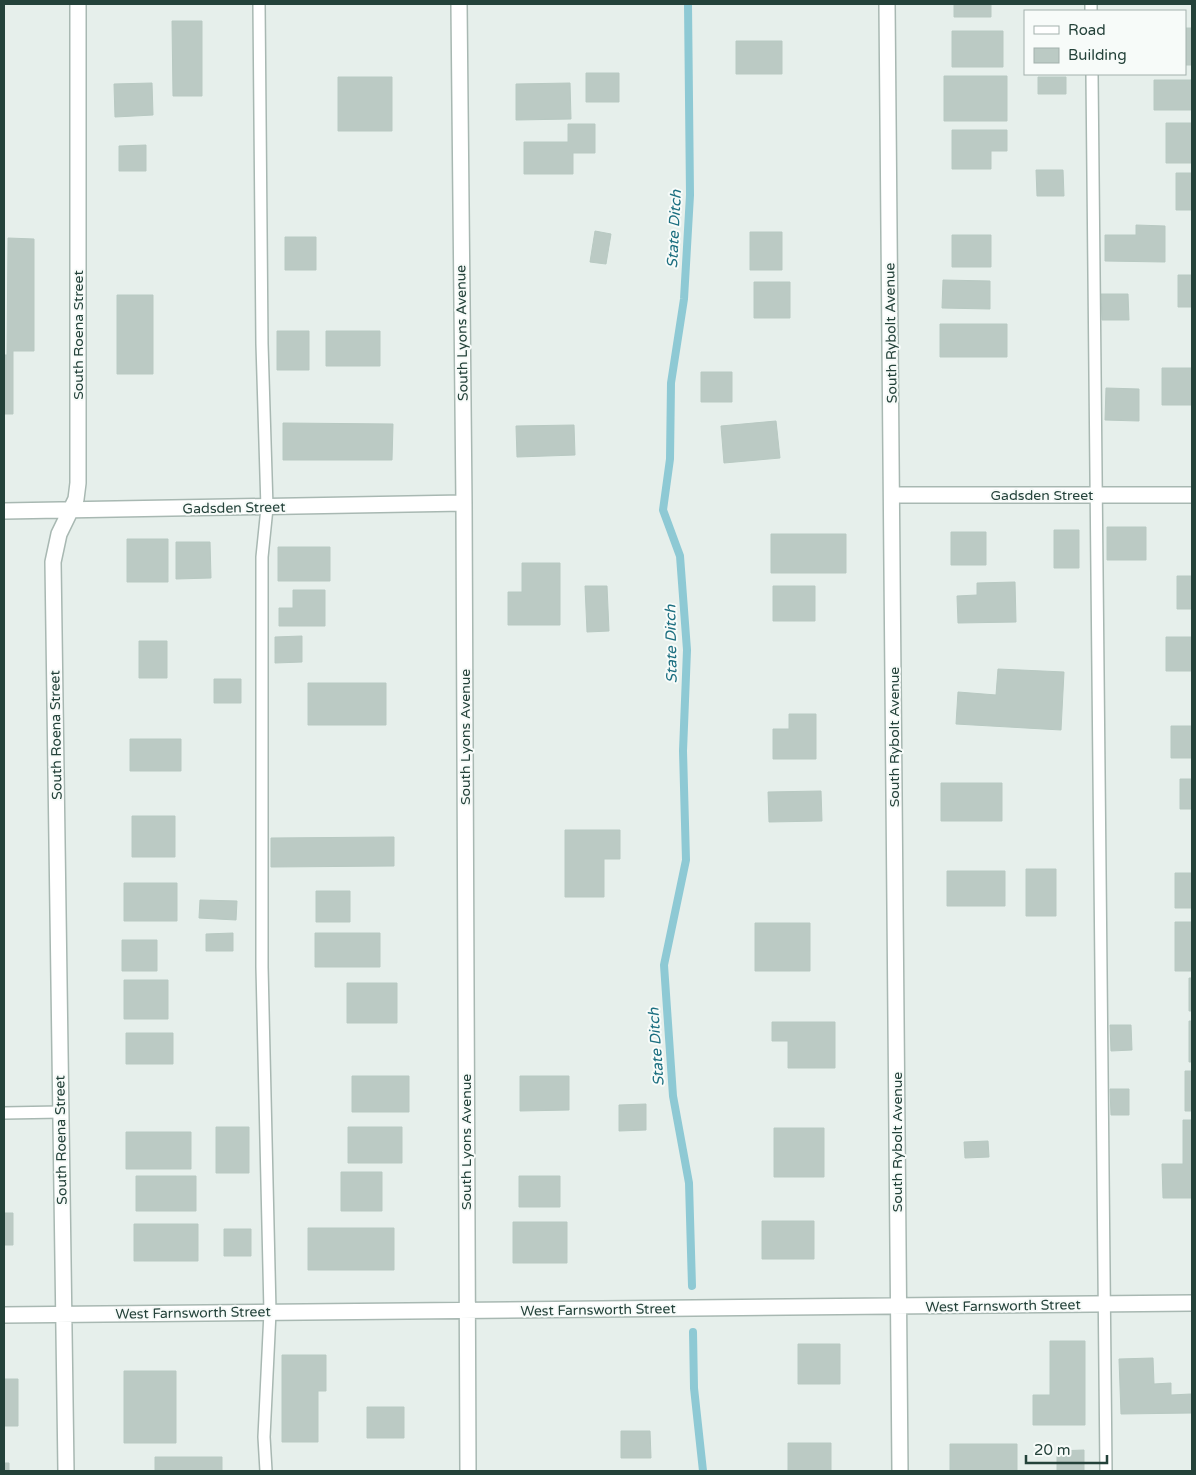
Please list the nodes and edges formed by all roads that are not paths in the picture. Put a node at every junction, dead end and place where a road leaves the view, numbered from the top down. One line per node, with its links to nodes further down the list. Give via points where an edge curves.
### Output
1 (78, 4): 12 (street, South Roena Street, via 78,483)
2 (258, 4): 10 (lane)
3 (459, 4): 9 (street, South Lyons Avenue)
4 (887, 4): 6 (street, South Rybolt Avenue)
5 (1092, 75): 7 (lane)
6 (892, 495): 7 (street, Gadsden Street); 17 (street, South Rybolt Avenue)
7 (1098, 495): 8 (street, Gadsden Street); 16 (lane)
8 (1192, 495)
9 (464, 503): 10 (street, Gadsden Street); 19 (street, South Lyons Avenue)
10 (267, 508): 12 (street, Gadsden Street); 18 (lane, via 262,557 262,966)
11 (4, 511): 12 (street, Gadsden Street)
12 (72, 511): 13 (street, South Roena Street, via 59,534 54,562)
13 (61, 1112): 14 (lane); 21 (street, South Roena Street)
14 (4, 1113)
15 (1192, 1303): 16 (street, West Farnsworth Street)
16 (1105, 1304): 17 (street, West Farnsworth Street); 26 (lane)
17 (898, 1307): 19 (street, West Farnsworth Street); 25 (street, South Rybolt Avenue)
18 (270, 1312): 19 (street, West Farnsworth Street); 21 (street, West Farnsworth Street); 23 (lane, via 264,1437)
19 (466, 1312): 24 (street, South Lyons Avenue)
20 (4, 1315): 21 (street, West Farnsworth Street)
21 (64, 1315): 22 (street, South Roena Street)
22 (66, 1471)
23 (266, 1471)
24 (468, 1471)
25 (900, 1471)
26 (1106, 1471)

